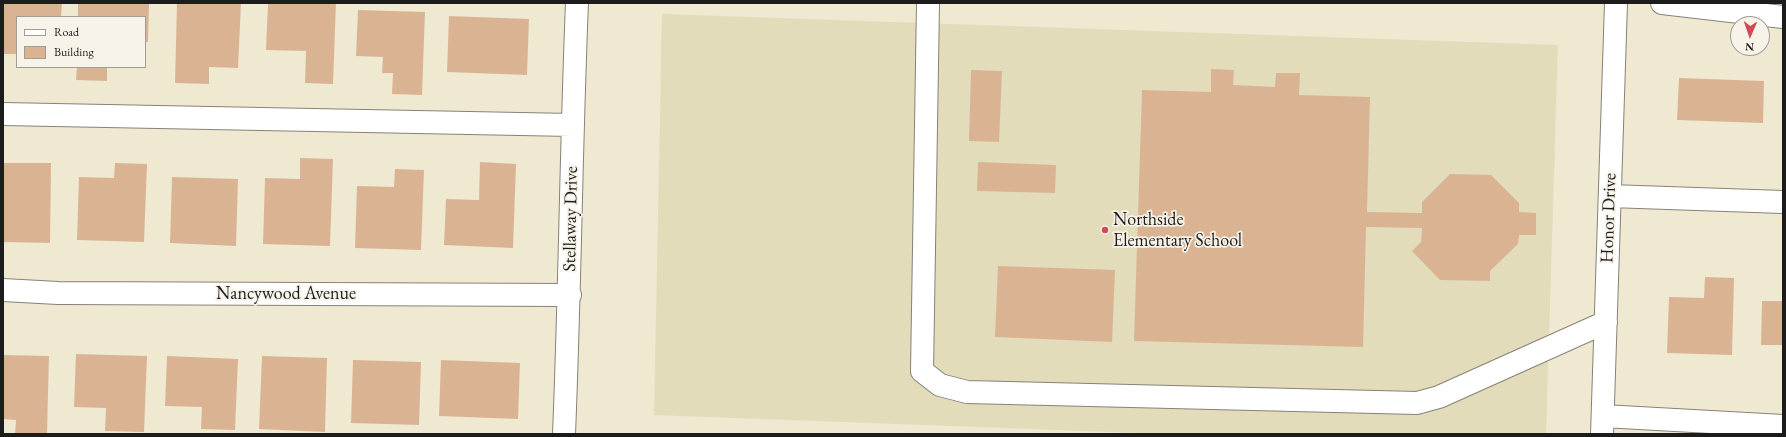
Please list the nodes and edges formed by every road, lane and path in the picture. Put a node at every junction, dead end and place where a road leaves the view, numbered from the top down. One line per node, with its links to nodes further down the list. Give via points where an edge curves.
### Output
1 (577, 3): 7 (street, Stellaway Drive)
2 (928, 3): 12 (street, via 922,371 940,385 975,392 1417,403 1439,397)
3 (1616, 3): 8 (street, Honor Drive)
4 (1662, 3): 5 (street)
5 (1783, 17)
6 (3, 114): 7 (street)
7 (572, 125): 11 (street, Stellaway Drive)
8 (1610, 196): 9 (street); 12 (street, Honor Drive)
9 (1783, 202)
10 (3, 290): 11 (street, Nancywood Avenue, via 58,293)
11 (570, 295): 15 (street, Stellaway Drive)
12 (1606, 322): 13 (street, Honor Drive)
13 (1603, 425): 14 (street)
14 (1783, 426)
15 (564, 434)

